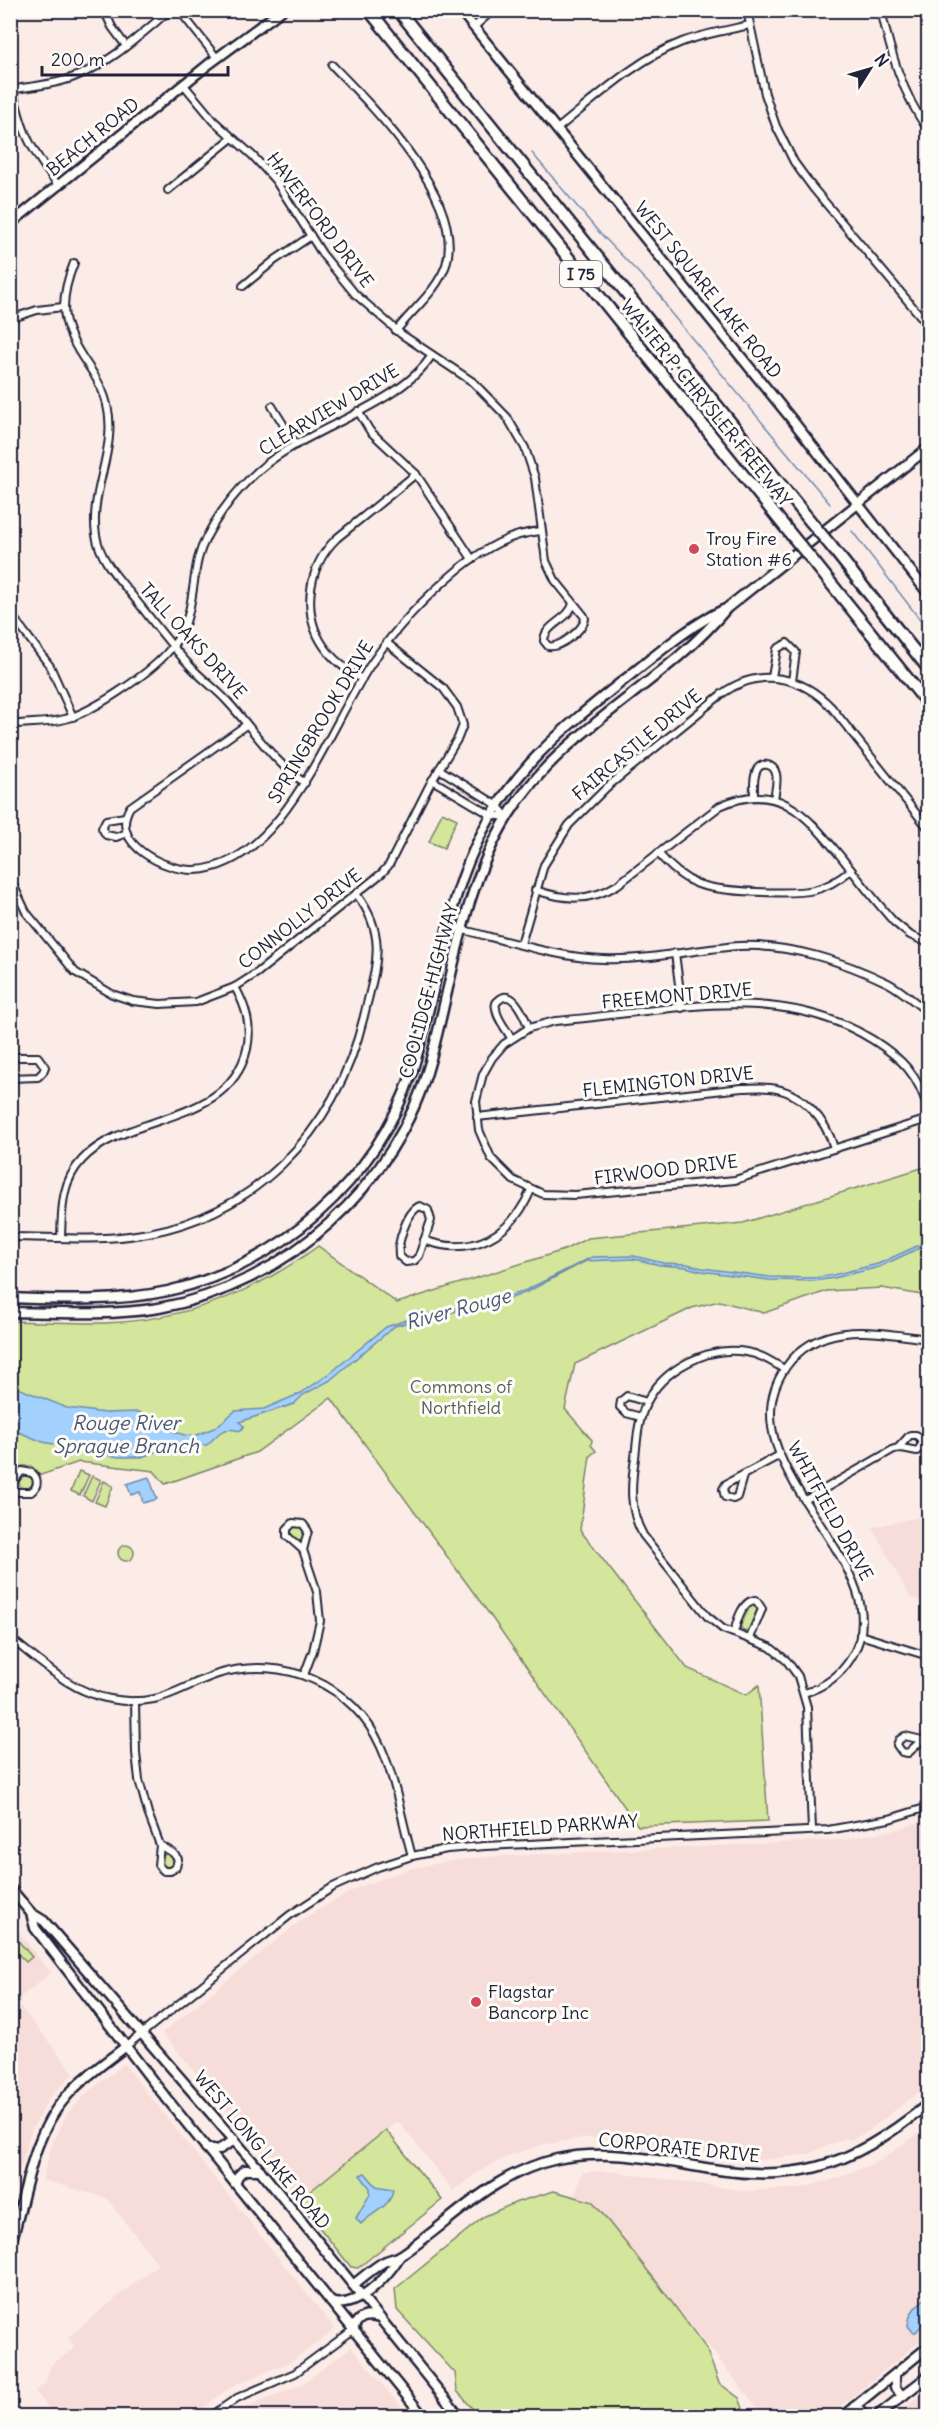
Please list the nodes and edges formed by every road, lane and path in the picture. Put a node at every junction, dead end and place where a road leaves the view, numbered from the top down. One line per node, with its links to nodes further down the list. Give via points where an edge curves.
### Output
1 (105, 10): 13 (street)
2 (170, 10): 13 (street)
3 (179, 10): 14 (street)
4 (282, 10): 14 (main road, BEACH ROAD)
5 (369, 10): 51 (highway, WALTER P. CHRYSLER FREEWAY / I 75, bridge)
6 (398, 10): 47 (highway, WALTER P. CHRYSLER FREEWAY / I 75, bridge)
7 (460, 10): 12 (main road, WEST SQUARE LAKE ROAD)
8 (493, 10): 12 (street)
9 (747, 10): 11 (street)
10 (881, 10): 20 (street, via 903,87)
11 (750, 25): 19 (street, via 669,47 615,82); 30 (street, via 766,100 794,162)
12 (474, 27): 19 (main road, WEST SQUARE LAKE ROAD)
13 (126, 46): 18 (street, via 74,77)
14 (217, 58): 17 (main road, BEACH ROAD)
15 (332, 65): 31 (street, via 412,158 447,220 449,248 440,278)
16 (10, 77): 18 (street)
17 (184, 85): 21 (street, HAVERFORD DRIVE); 22 (main road, BEACH ROAD)
18 (12, 90): 22 (street, via 27,140)
19 (557, 129): 38 (main road, WEST SQUARE LAKE ROAD)
20 (928, 130)
21 (232, 138): 23 (street); 25 (street, HAVERFORD DRIVE, via 275,180)
22 (59, 186): 24 (main road, BEACH ROAD)
23 (168, 190)
24 (10, 224)
25 (311, 236): 27 (street); 31 (street, HAVERFORD DRIVE, via 350,289)
26 (74, 263): 28 (street, TALL OAKS DRIVE, via 66,282)
27 (243, 286)
28 (63, 307): 29 (street); 46 (street, TALL OAKS DRIVE, via 71,340 100,384 110,416 110,442 95,514 99,546 114,574)
29 (10, 319)
30 (928, 325)
31 (396, 331): 32 (street, HAVERFORD DRIVE)
32 (432, 355): 34 (street, CLEARVIEW DRIVE, via 409,381); 39 (street, HAVERFORD DRIVE, via 485,393 513,427 535,478)
33 (272, 406): 35 (street)
34 (358, 411): 35 (street, CLEARVIEW DRIVE); 37 (street, via 370,431)
35 (296, 445): 46 (street, CLEARVIEW DRIVE, via 251,477 212,527 197,561 186,623)
36 (928, 448): 38 (main road, COOLIDGE HIGHWAY)
37 (416, 474): 40 (street); 49 (street, via 332,542 321,557 312,582 311,613 321,641 339,663)
38 (858, 503): 41 (main road, WEST SQUARE LAKE ROAD); 43 (main road, COOLIDGE HIGHWAY)
39 (541, 531): 40 (street, SPRINGBROOK DRIVE, via 502,540); 42 (street, HAVERFORD DRIVE, via 550,571)
40 (472, 559): 45 (street, SPRINGBROOK DRIVE, via 433,592)
41 (928, 593)
42 (573, 603): 42 (street, HAVERFORD DRIVE, via 569,614 546,633 544,641 548,646 559,645 584,623 584,616)
43 (727, 608): 60 (main road, COOLIDGE HIGHWAY, via 668,646 562,730 528,764); 62 (main road, COOLIDGE HIGHWAY, via 678,657 558,754)
44 (10, 613): 52 (street, via 50,666)
45 (387, 643): 49 (street, SPRINGBROOK DRIVE); 55 (street, CONNOLLY DRIVE, via 437,683 460,712 461,733)
46 (173, 646): 52 (street, CLEARVIEW DRIVE, via 135,679); 54 (street, TALL OAKS DRIVE)
47 (928, 668)
48 (772, 677): 50 (street, FAIRCASTLE DRIVE); 50 (street, via 775,652 778,646 788,643 796,652); 69 (street, FAIRCASTLE DRIVE, via 730,688 593,799 558,840)
49 (362, 679): 57 (street, SPRINGBROOK DRIVE)
50 (792, 681): 64 (street, FAIRCASTLE DRIVE, via 825,701)
51 (928, 704)
52 (73, 717): 53 (street, CLEARVIEW DRIVE)
53 (10, 725)
54 (246, 725): 57 (street, TALL OAKS DRIVE, via 275,759); 63 (street, via 135,803)
55 (439, 769): 56 (street, CONNOLLY DRIVE); 60 (street)
56 (432, 780): 61 (street); 70 (street, CONNOLLY DRIVE, via 389,865)
57 (305, 783): 65 (street, SPRINGBROOK DRIVE, via 279,819 250,846 209,868 181,869 163,864 139,848)
58 (754, 797): 59 (street); 59 (street, via 756,771 766,764 776,772); 66 (street, via 720,806)
59 (774, 799): 67 (street, via 809,819)
60 (497, 805): 61 (main road, COOLIDGE HIGHWAY); 62 (street)
61 (491, 815): 62 (street); 71 (main road, COOLIDGE HIGHWAY, via 466,867)
62 (507, 817): 72 (main road, COOLIDGE HIGHWAY, via 484,860)
63 (125, 819): 65 (street); 65 (street, via 106,820 102,828 111,837)
64 (928, 828)
65 (127, 833)
66 (658, 853): 67 (street, via 685,878 713,888 808,892 833,883); 69 (street, via 598,895 572,899)
67 (851, 870): 74 (street, via 894,922)
68 (10, 878): 76 (street, CONNOLLY DRIVE, via 26,912 64,960 106,991 142,1002 173,1004 206,999)
69 (536, 890): 73 (street, FAIRCASTLE DRIVE)
70 (357, 895): 76 (street, CONNOLLY DRIVE); 89 (street, via 374,923 377,965 348,1070 301,1146 246,1193 191,1221 130,1236)
71 (448, 926): 72 (street); 91 (main road, COOLIDGE HIGHWAY, via 403,1095 362,1166 317,1215 257,1257 183,1287 111,1298)
72 (463, 929): 73 (street); 92 (main road, COOLIDGE HIGHWAY, via 430,1064 407,1122 375,1174 321,1232 268,1268 220,1291 174,1305 101,1313)
73 (521, 944): 75 (street, via 603,959)
74 (928, 944)
75 (675, 953): 77 (street); 78 (street, via 741,946 787,949 838,963 889,984)
76 (235, 987): 89 (street, via 249,1027 238,1072 208,1100 109,1141 88,1154 66,1187)
77 (682, 1008): 79 (street, FREEMONT DRIVE, via 555,1021); 83 (street, FREEMONT DRIVE, via 755,1004 793,1008 833,1020 900,1059 917,1080)
78 (928, 1012)
79 (529, 1028): 80 (street, FREEMONT DRIVE); 80 (street, via 514,1001 501,998 495,1008)
80 (512, 1038): 84 (street, FREEMONT DRIVE, via 492,1058 483,1074 477,1094)
81 (10, 1057): 82 (street, via 38,1057 45,1067 38,1077)
82 (10, 1078)
83 (928, 1109)
84 (477, 1117): 86 (street, FLEMINGTON DRIVE, via 771,1088 809,1106 827,1129); 87 (street, FIRWOOD DRIVE, via 482,1141 491,1158 508,1176)
85 (928, 1119): 86 (street, FIRWOOD DRIVE)
86 (834, 1148): 87 (street, FIRWOOD DRIVE, via 735,1180 561,1196)
87 (531, 1190): 90 (street, via 512,1222 490,1238 456,1246)
88 (10, 1237): 89 (street)
89 (61, 1238)
90 (424, 1239): 90 (street, via 431,1216 420,1206 411,1213 398,1249 400,1258 410,1263 417,1259)
91 (10, 1298)
92 (10, 1312)
93 (928, 1339): 94 (street, WHITFIELD DRIVE, via 843,1331 810,1344)
94 (784, 1369): 95 (street, via 748,1352 714,1352 674,1371); 98 (street, WHITFIELD DRIVE, via 771,1411 772,1432)
95 (647, 1402): 96 (street); 96 (street, via 627,1396 621,1401 623,1410)
96 (641, 1417): 104 (street, via 632,1486 636,1522 701,1610 714,1623)
97 (898, 1448): 102 (street)
98 (780, 1455): 99 (street); 102 (street, WHITFIELD DRIVE)
99 (743, 1476)
100 (10, 1486): 101 (street, via 22,1471 37,1479 31,1492)
101 (10, 1492)
102 (805, 1500): 105 (street, WHITFIELD DRIVE, via 855,1586 862,1613)
103 (303, 1550): 103 (street, via 308,1531 303,1524 293,1523 287,1536); 109 (street, via 320,1614 318,1634)
104 (734, 1633): 107 (street); 107 (street, via 747,1603 756,1600 762,1609)
105 (860, 1635): 108 (street); 110 (street, WHITFIELD DRIVE, via 853,1654 838,1673 819,1688)
106 (10, 1638): 111 (street, via 76,1687 100,1697)
107 (750, 1638): 110 (street, via 782,1656 798,1676)
108 (928, 1656)
109 (304, 1675): 111 (street, via 273,1668 241,1669 161,1698); 115 (street, via 343,1697 374,1733 387,1764)
110 (804, 1693): 113 (street)
111 (135, 1701): 114 (street, via 139,1780)
112 (928, 1807): 113 (street, NORTHFIELD PARKWAY, via 866,1824)
113 (812, 1830): 115 (street, NORTHFIELD PARKWAY, via 485,1846)
114 (160, 1845)
115 (412, 1856): 120 (street, NORTHFIELD PARKWAY, via 356,1876 300,1908)
116 (10, 1888): 117 (main road, WEST LONG LAKE ROAD)
117 (31, 1913): 118 (main road, WEST LONG LAKE ROAD, via 44,1921); 119 (main road, WEST LONG LAKE ROAD, via 35,1928)
118 (81, 1964): 119 (main road, via 72,1964); 120 (main road, WEST LONG LAKE ROAD)
119 (67, 1971): 121 (main road, WEST LONG LAKE ROAD)
120 (142, 2033): 121 (street, NORTHFIELD PARKWAY); 123 (main road, WEST LONG LAKE ROAD)
121 (125, 2047): 124 (main road, WEST LONG LAKE ROAD); 128 (main road, NORTHFIELD PARKWAY, via 72,2090 52,2115 40,2140)
122 (928, 2104): 130 (main road, CORPORATE DRIVE, via 868,2147 842,2159 794,2172 732,2173 614,2154 580,2155 547,2162 489,2187)
123 (234, 2140): 124 (main road, via 218,2150); 125 (main road, WEST LONG LAKE ROAD)
124 (205, 2147): 126 (main road, WEST LONG LAKE ROAD)
125 (260, 2170): 126 (main road, via 244,2170); 131 (main road, WEST LONG LAKE ROAD)
126 (235, 2183): 133 (main road, WEST LONG LAKE ROAD)
127 (10, 2210): 128 (street)
128 (20, 2213): 129 (main road, NORTHFIELD PARKWAY)
129 (10, 2246)
130 (401, 2256): 131 (main road, CORPORATE DRIVE, via 383,2262); 132 (main road, CORPORATE DRIVE, via 391,2271)
131 (353, 2285): 132 (main road, WEST LONG LAKE ROAD)
132 (362, 2295): 133 (main road, via 345,2304); 134 (main road, WEST LONG LAKE ROAD)
133 (330, 2301): 135 (main road, WEST LONG LAKE ROAD)
134 (380, 2318): 135 (main road, via 363,2316); 143 (main road, WEST LONG LAKE ROAD)
135 (353, 2330): 141 (street, via 295,2373 237,2398); 142 (main road, WEST LONG LAKE ROAD)
136 (928, 2348): 137 (main road)
137 (895, 2375): 139 (main road, via 895,2388); 140 (main road)
138 (928, 2376): 139 (main road)
139 (903, 2396): 146 (main road)
140 (854, 2407): 144 (main road); 145 (main road)
141 (211, 2416)
142 (423, 2416)
143 (459, 2416)
144 (843, 2416)
145 (864, 2416)
146 (877, 2416)

